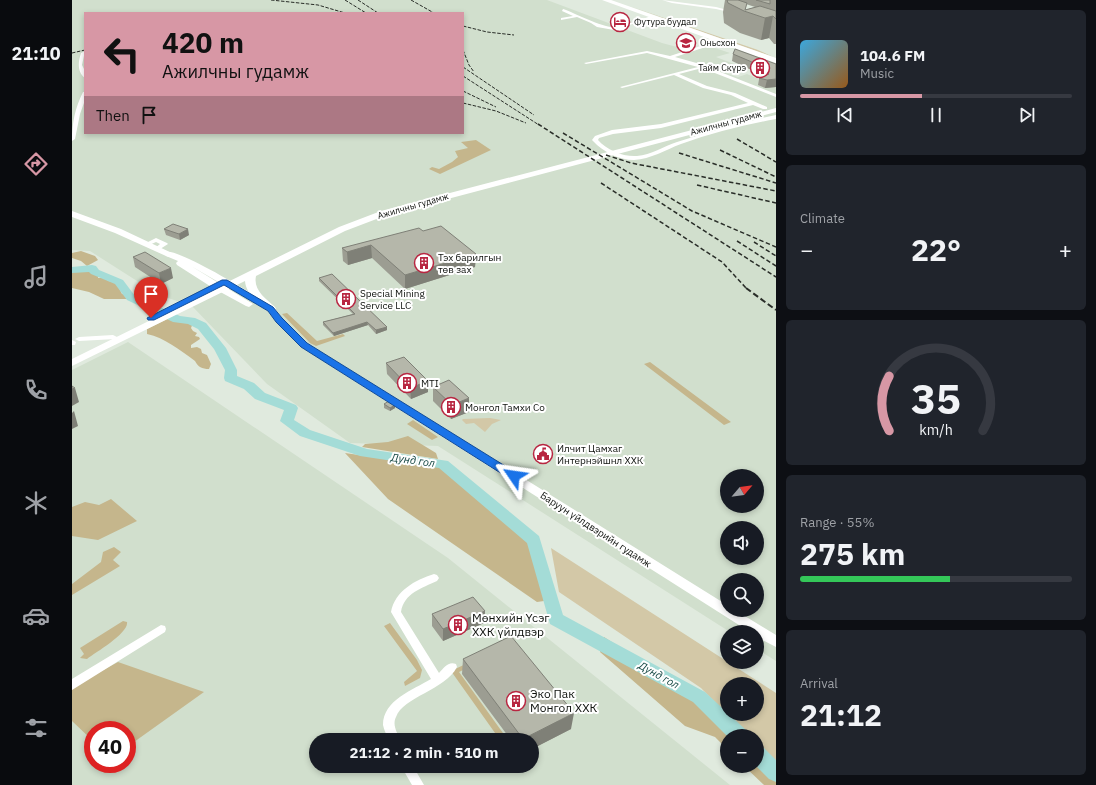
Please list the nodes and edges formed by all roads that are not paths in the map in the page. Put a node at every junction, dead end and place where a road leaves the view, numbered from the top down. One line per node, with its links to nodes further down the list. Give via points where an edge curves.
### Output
1 (605, 0): 3 (highway)
2 (664, 0): 5 (street, via 714,6)
3 (621, 3): 7 (highway); 12 (highway, via 631,4)
4 (563, 10): 6 (street)
5 (739, 14)
6 (577, 16): 7 (street, via 604,28 614,29); 8 (street)
7 (652, 17): 9 (highway)
8 (562, 19)
9 (719, 41): 11 (street); 12 (highway)
10 (84, 52): 16 (street, via 80,65)
11 (670, 57): 13 (street, via 638,52); 14 (street)
12 (773, 57)
13 (586, 63)
14 (703, 67): 15 (street); 19 (street)
15 (675, 74): 17 (street); 20 (street)
16 (84, 75)
17 (622, 87)
18 (84, 96): 25 (street)
19 (776, 96)
20 (753, 103): 22 (street); 24 (street, via 661,126 605,133 595,140 619,156 641,158 690,139)
21 (776, 105): 22 (main road, Ажилчны гудамж)
22 (764, 108): 26 (main road, Ажилчны гудамж)
23 (776, 110): 26 (main road, Ажилчны гудамж)
24 (776, 118)
25 (72, 140)
26 (628, 146): 27 (main road, Ажилчны гудамж)
27 (382, 212): 30 (main road, Ажилчны гудамж, via 342,229); 31 (main road, Ажилчны гудамж, via 333,229 267,259)
28 (72, 214): 29 (main road)
29 (169, 254): 31 (street, via 187,269)
30 (251, 275): 31 (main road, Ажилчны гудамж); 32 (main road, via 250,286)
31 (223, 286): 32 (street, Баруун үйлдвэрийн гудамж); 33 (street, Баруун үйлдвэрийн гудамж); 34 (main road, Ажилчны гудамж)
32 (270, 309): 33 (street, Баруун үйлдвэрийн гудамж)
33 (279, 320): 41 (street, Баруун үйлдвэрийн гудамж, via 304,345)
34 (130, 332): 35 (main road, Ажилчны гудамж); 38 (main road, Ажилчны гудамж)
35 (113, 338): 36 (street); 37 (main road, Ажилчны гудамж)
36 (74, 341)
37 (72, 357)
38 (72, 363)
39 (434, 578): 43 (street, via 401,597 396,603 396,612)
40 (161, 629): 44 (street)
41 (776, 642)
42 (452, 667): 43 (street)
43 (438, 681): 45 (street, via 401,702 390,715 389,727)
44 (72, 685)
45 (392, 733)
46 (411, 773): 47 (street)
47 (418, 785)

